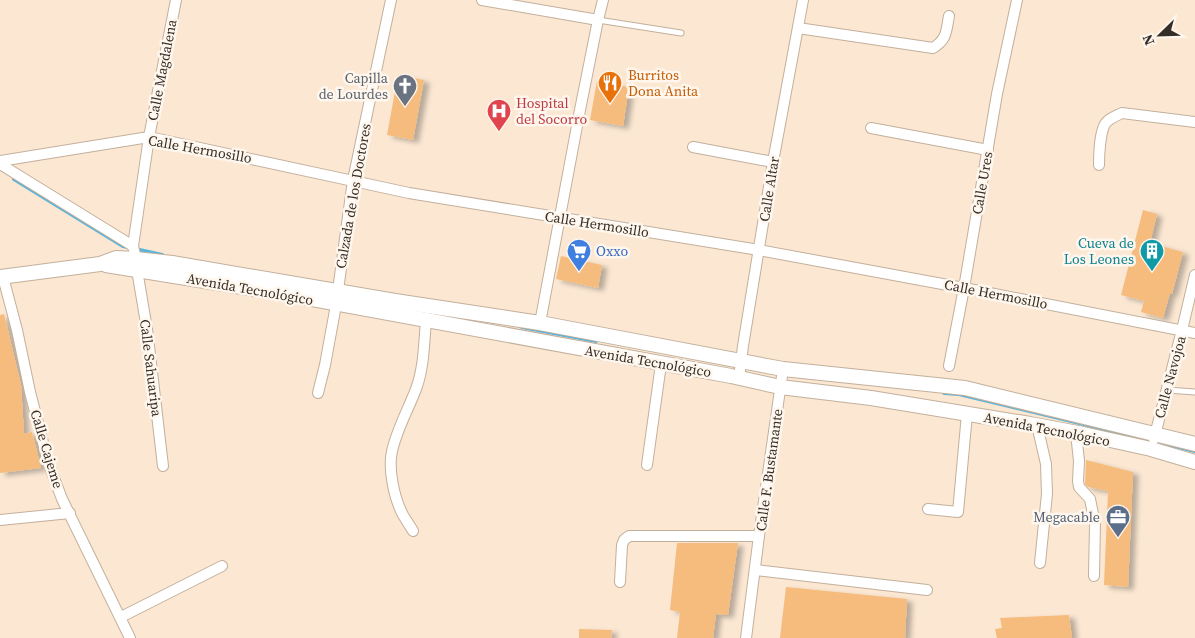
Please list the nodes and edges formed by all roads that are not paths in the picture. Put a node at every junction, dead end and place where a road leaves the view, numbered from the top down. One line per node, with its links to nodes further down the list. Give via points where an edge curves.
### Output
1 (176, 0): 13 (street, Calle Magdalena)
2 (391, 0): 19 (street, Calzada de los Doctores)
3 (482, 0): 8 (street)
4 (603, 0): 8 (street)
5 (803, 0): 9 (street, Calle Altar)
6 (1017, 0): 15 (street, Calle Ures)
7 (949, 16): 9 (street, via 942,41 933,48)
8 (598, 20): 10 (lane); 20 (street)
9 (798, 28): 16 (street, Calle Altar)
10 (682, 34)
11 (1195, 122): 18 (street, via 1122,113 1112,117 1105,125)
12 (871, 128): 15 (street)
13 (149, 137): 17 (street, Calle Hermosillo); 19 (street, Calle Hermosillo); 22 (street, Calle Magdalena)
14 (693, 147): 16 (street)
15 (988, 150): 25 (street, Calle Ures)
16 (773, 162): 21 (street, Calle Altar)
17 (0, 163): 22 (street)
18 (1099, 165)
19 (354, 180): 20 (street, Calle Hermosillo); 26 (street, Calzada de los Doctores)
20 (560, 218): 21 (street, Calle Hermosillo); 28 (street)
21 (759, 250): 25 (street, Calle Hermosillo); 31 (street, Calle Altar)
22 (141, 261): 24 (main road, Avenida Tecnológico); 26 (main road, Avenida Tecnológico); 48 (street, Calle Sahuaripa)
23 (1195, 275): 29 (street, Calle Navojoa)
24 (1, 277): 50 (street, Calle Cajeme, via 48,462)
25 (964, 288): 29 (street, Calle Hermosillo); 33 (street, Calle Ures)
26 (337, 298): 27 (main road, Avenida Tecnológico); 28 (main road, Avenida Tecnológico); 39 (street, Calzada de los Doctores)
27 (426, 320): 32 (main road, Avenida Tecnológico); 52 (street, via 416,388 392,452 394,491 402,514)
28 (540, 322): 31 (main road, Avenida Tecnológico)
29 (1182, 330): 30 (street, Calle Hermosillo); 37 (street, Calle Navojoa)
30 (1195, 333)
31 (741, 362): 34 (main road, Avenida Tecnológico); 35 (street, Calle Altar)
32 (661, 364): 35 (main road, Avenida Tecnológico); 47 (street)
33 (949, 366)
34 (783, 369): 36 (street, Calle F. Bustamante); 43 (main road, Avenida Tecnológico, via 964,388)
35 (739, 378): 36 (main road, Avenida Tecnológico)
36 (780, 387): 40 (main road, Avenida Tecnológico); 53 (street, Calle F. Bustamante)
37 (1167, 390): 38 (lane); 43 (street, Calle Navojoa)
38 (1195, 392)
39 (318, 393)
40 (967, 414): 41 (main road, Avenida Tecnológico); 49 (street, via 958,512)
41 (1037, 426): 42 (main road, Avenida Tecnológico); 54 (street, via 1046,464 1047,494)
42 (1076, 433): 45 (main road, Avenida Tecnológico); 57 (street, via 1079,487 1090,500 1095,524)
43 (1155, 434): 44 (main road, Avenida Tecnológico); 45 (street, Calle Navojoa)
44 (1195, 444)
45 (1151, 449): 46 (main road, Avenida Tecnológico)
46 (1195, 462)
47 (647, 465)
48 (163, 466)
49 (928, 509)
50 (70, 513): 51 (street); 60 (street, Calle Cajeme)
51 (0, 520)
52 (413, 531)
53 (759, 536): 56 (street, Calle F. Bustamante); 58 (street, via 630,536 622,545)
54 (1040, 563)
55 (222, 566): 60 (street)
56 (755, 570): 59 (street); 62 (street, Calle F. Bustamante)
57 (1094, 576)
58 (620, 582)
59 (927, 590)
60 (121, 617): 61 (street, Calle Cajeme)
61 (130, 638)
62 (746, 638)

